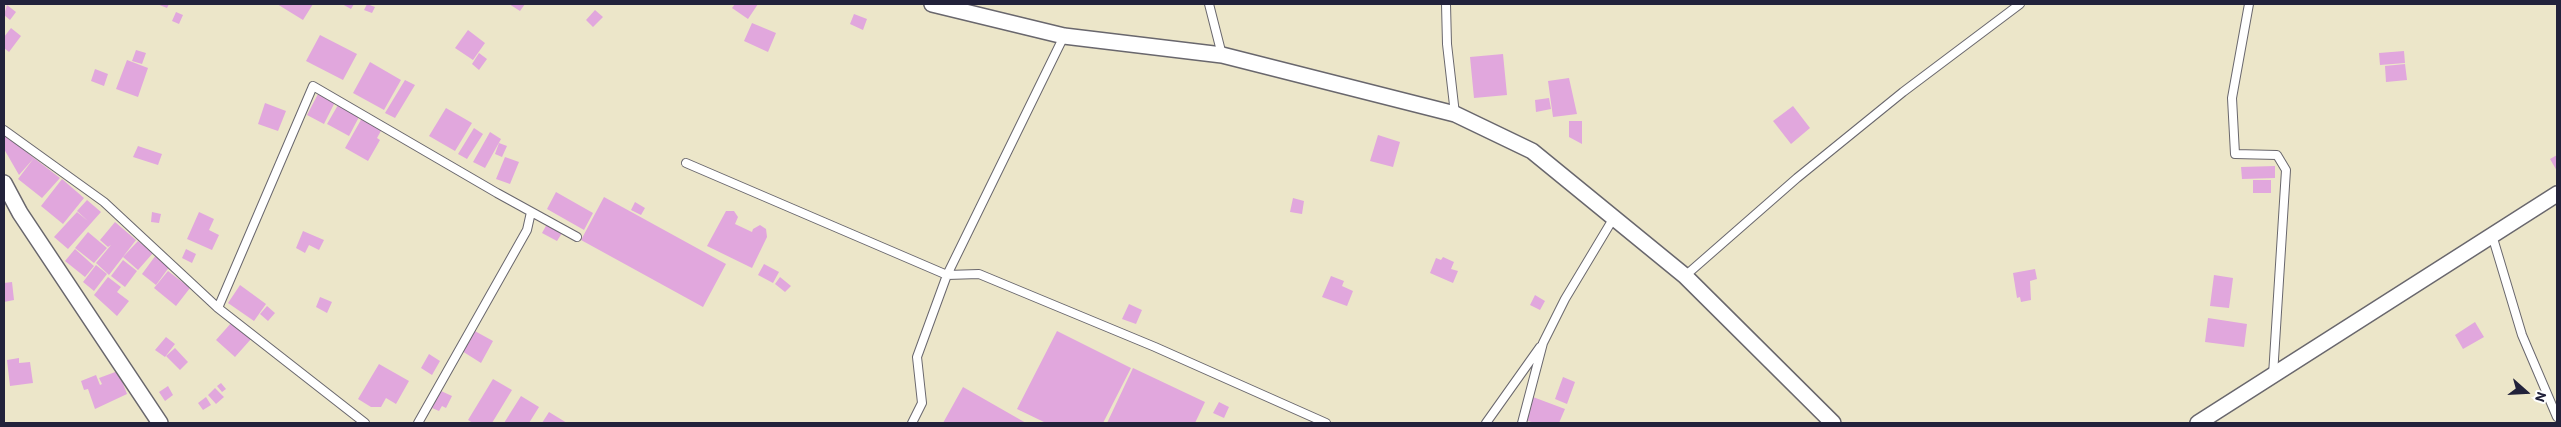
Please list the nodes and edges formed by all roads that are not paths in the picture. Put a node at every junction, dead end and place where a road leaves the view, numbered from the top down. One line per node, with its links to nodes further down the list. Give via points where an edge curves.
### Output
1 (932, 4): 6 (street)
2 (1209, 4): 7 (lane)
3 (1446, 4): 8 (lane)
4 (2020, 4): 18 (lane, via 1842,141)
5 (2249, 4): 21 (lane, via 2232,98 2235,154 2277,155 2286,170)
6 (1064, 36): 7 (street); 17 (lane)
7 (1222, 55): 8 (street)
8 (1455, 114): 14 (street, via 1532,151)
9 (4, 130): 19 (lane, via 104,202)
10 (686, 163): 17 (lane)
11 (4, 183): 23 (street, via 20,213)
12 (2557, 194): 15 (street)
13 (531, 212): 16 (lane); 19 (lane, via 313,86); 25 (lane, via 527,230)
14 (1613, 219): 18 (street); 20 (lane)
15 (2492, 235): 21 (street); 22 (lane, via 2522,335)
16 (577, 237)
17 (947, 275): 26 (lane, via 917,357 922,403); 27 (lane, via 979,274)
18 (1685, 276): 30 (street)
19 (218, 308): 24 (lane)
20 (1543, 343): 28 (lane); 29 (lane)
21 (2273, 374): 31 (street)
22 (2557, 417)
23 (160, 423)
24 (365, 423)
25 (418, 423)
26 (912, 423)
27 (1326, 423)
28 (1486, 423)
29 (1522, 423)
30 (1833, 423)
31 (2198, 423)

